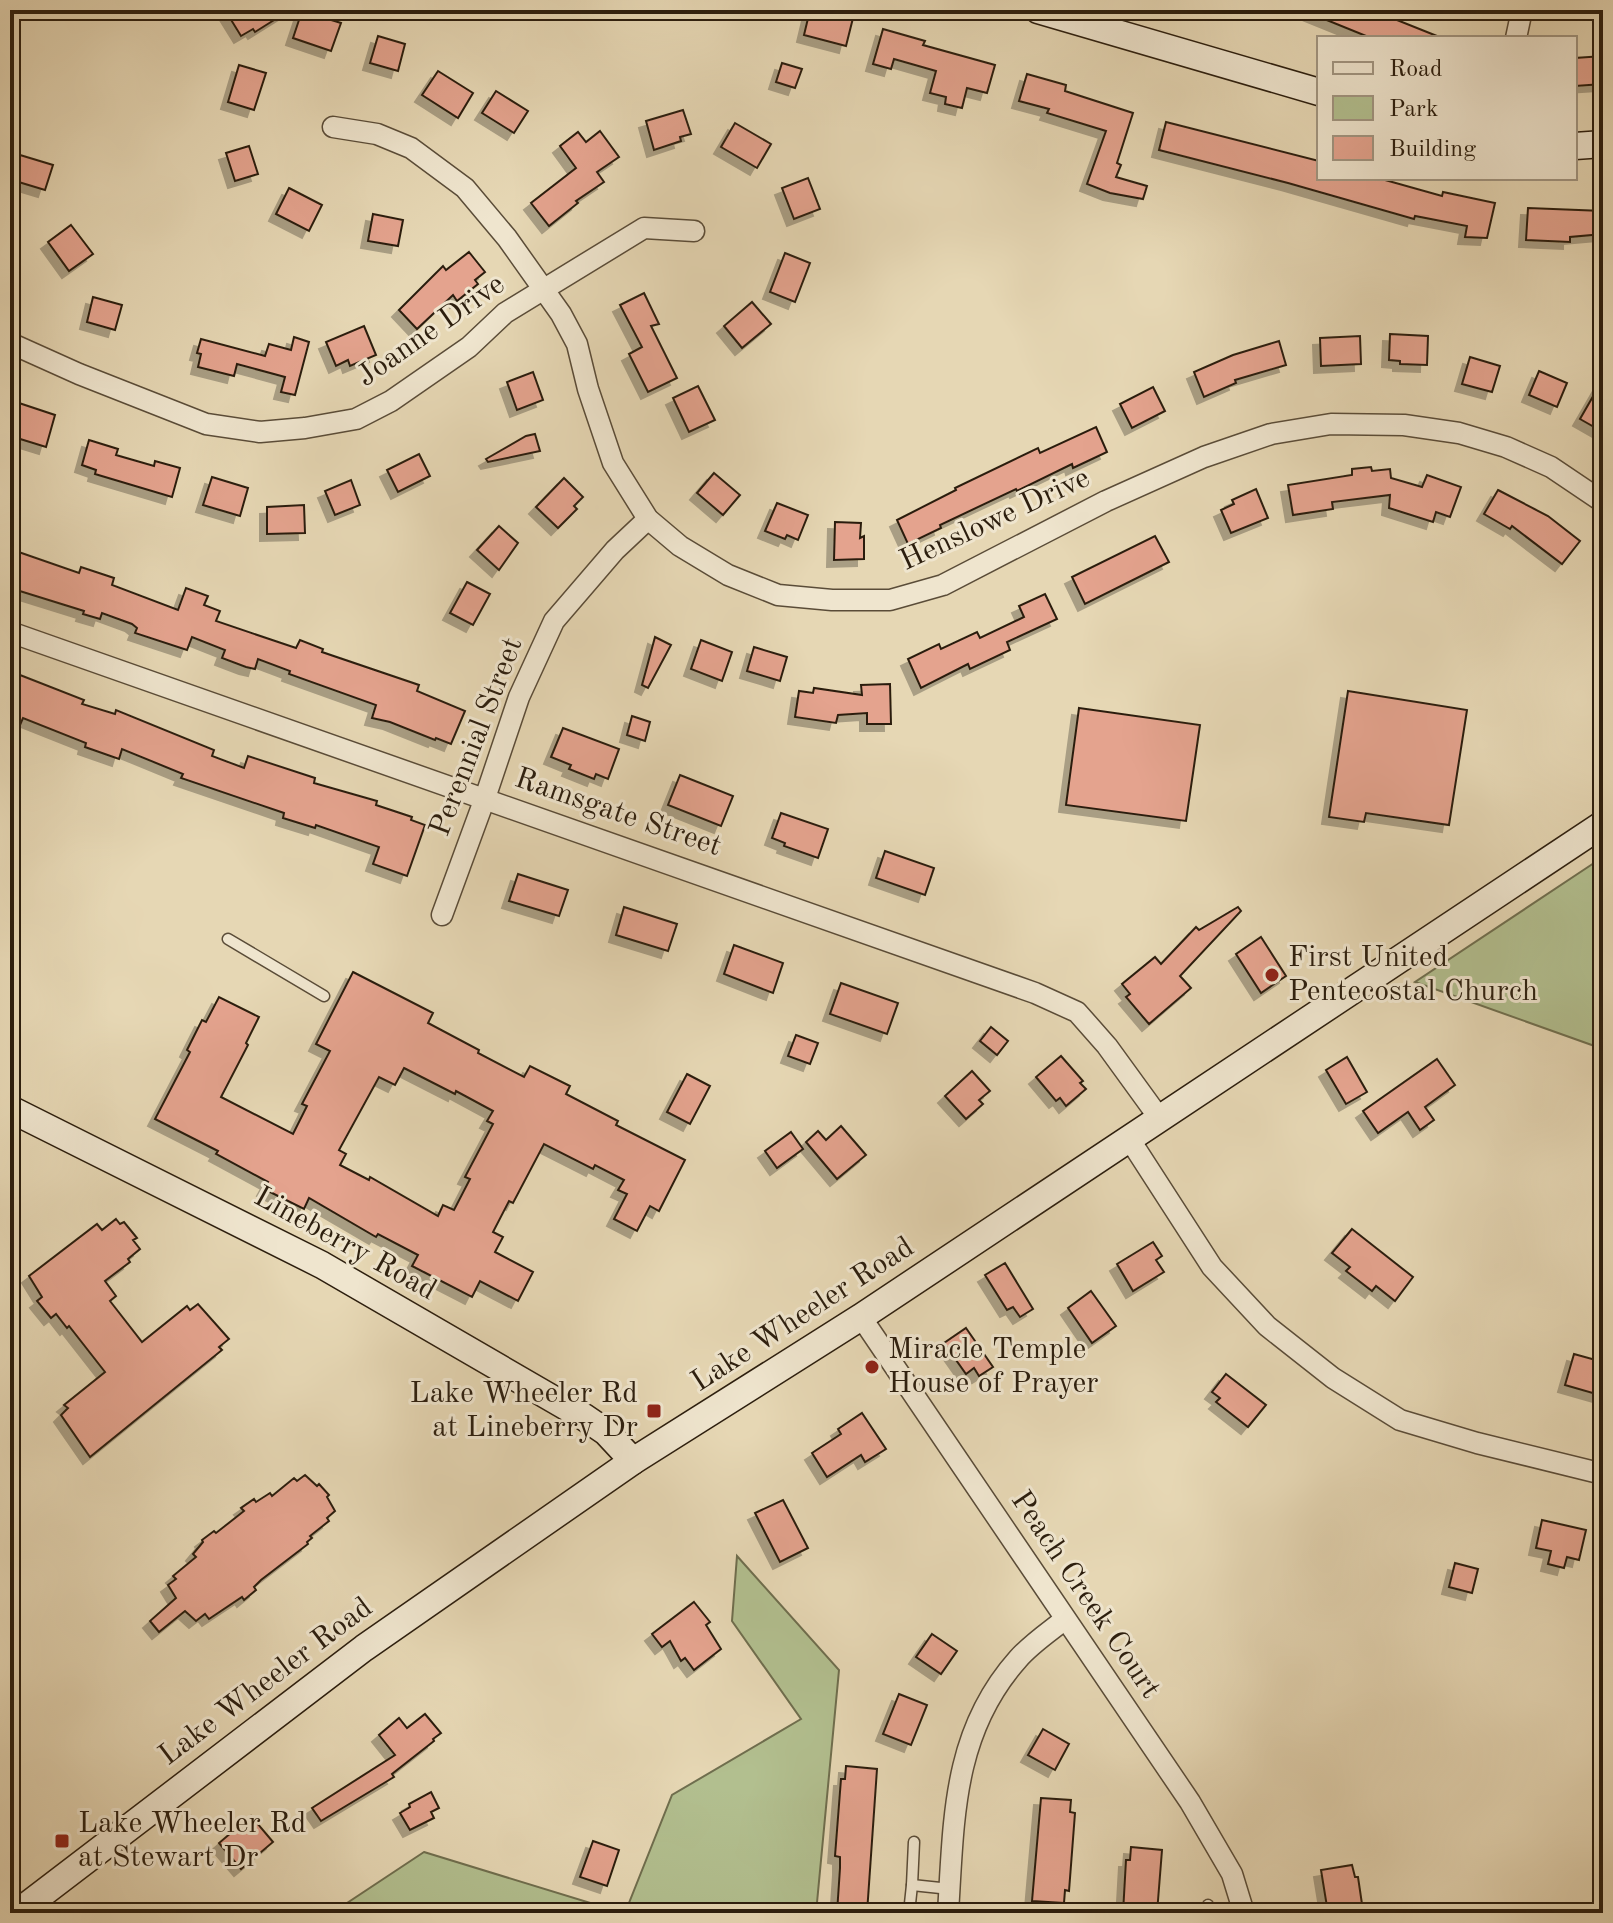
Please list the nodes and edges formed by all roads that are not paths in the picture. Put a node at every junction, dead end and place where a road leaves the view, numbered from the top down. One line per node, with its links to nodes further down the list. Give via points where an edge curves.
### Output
1 (1038, 10): 3 (main road)
2 (1522, 10): 4 (street)
3 (1065, 14): 5 (main road)
4 (1516, 36)
5 (1317, 91)
6 (333, 127): 10 (street, Henslowe Drive, via 377,134 411,148 465,188)
7 (1603, 144): 8 (main road)
8 (1577, 146)
9 (694, 231): 10 (street, Joanne Drive, via 644,228)
10 (545, 291): 11 (street, Joanne Drive, via 505,313 469,347 391,401 356,419 305,428 260,432 206,424); 13 (street, Henslowe Drive, via 577,344 613,463)
11 (10, 343)
12 (1603, 502): 13 (street, Henslowe Drive, via 1551,467 1459,433 1404,425 1331,424 1271,434 1204,457 943,585 890,600 778,595 728,575)
13 (648, 519): 15 (street, Perennial Street, via 554,621 519,697)
14 (10, 632): 15 (street, Ramsgate Street)
15 (485, 798): 17 (street, Perennial Street); 21 (street, Ramsgate Street, via 989,975 1077,1012)
16 (1603, 824): 21 (main road, Lake Wheeler Road)
17 (442, 915)
18 (228, 939): 19 (lane)
19 (324, 996)
20 (10, 1109): 24 (main road, Lineberry Road, via 322,1265 584,1417)
21 (1160, 1119): 22 (main road, Lake Wheeler Road)
22 (1130, 1140): 23 (main road, Lake Wheeler Road); 25 (street, via 1212,1267 1267,1326 1333,1378 1400,1420)
23 (861, 1317): 24 (main road, Lake Wheeler Road); 26 (street, Peach Creek Court)
24 (633, 1461): 30 (main road, Lake Wheeler Road, via 364,1648)
25 (1603, 1474)
26 (1064, 1620): 29 (street, via 1019,1658 972,1729 959,1783); 33 (street, Peach Creek Court, via 1190,1802 1232,1874)
27 (914, 1842): 28 (lane)
28 (912, 1885): 29 (lane); 31 (lane)
29 (950, 1889): 32 (street)
30 (33, 1908)
31 (909, 1913)
32 (948, 1913)
33 (1244, 1913)

